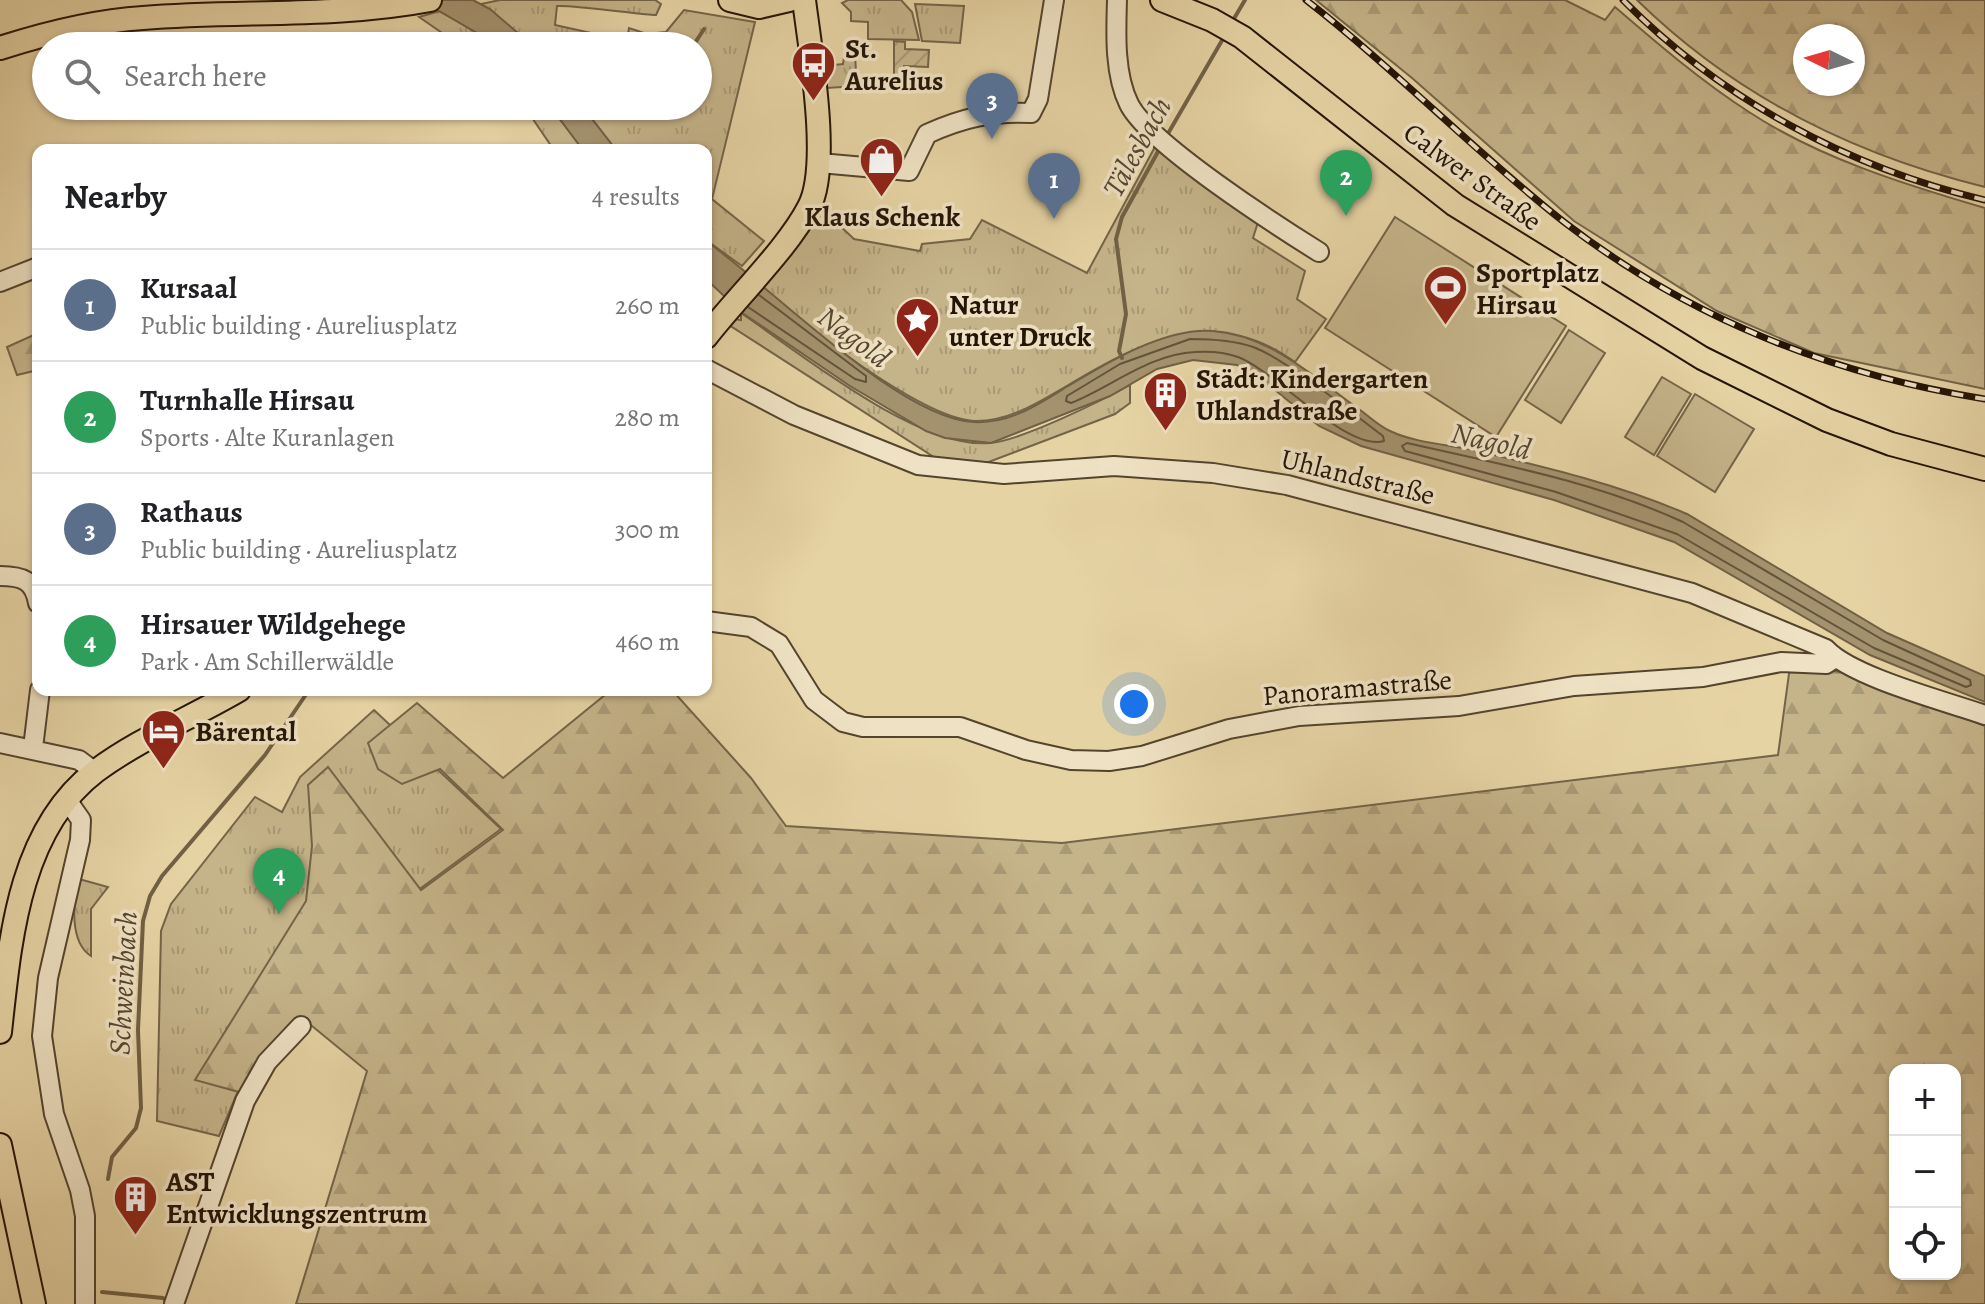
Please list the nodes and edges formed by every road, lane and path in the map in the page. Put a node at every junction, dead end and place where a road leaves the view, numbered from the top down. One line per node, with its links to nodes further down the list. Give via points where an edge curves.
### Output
1 (430, 0): 9 (main road, via 374,9 128,19)
2 (730, 0): 8 (main road)
3 (789, 0): 8 (main road)
4 (804, 0): 10 (main road)
5 (1054, 0): 13 (street, via 1038,99 1031,113 973,116 927,134 909,171)
6 (1117, 0): 14 (street, via 1121,74 1129,105 1172,147)
7 (1162, 0): 19 (main road, Calwer Straße, via 1242,37 1455,205 1702,358 1827,420)
8 (759, 7): 10 (main road)
9 (61, 32)
10 (807, 32): 13 (main road)
11 (32, 40): 12 (main road)
12 (0, 48)
13 (820, 163): 17 (main road, via 809,207)
14 (1319, 252)
15 (32, 269): 16 (street)
16 (0, 282)
17 (712, 328)
18 (712, 372): 23 (street, Uhlandstraße, via 794,415 918,465 1004,474 1114,466 1287,485 1692,593 1826,649)
19 (1985, 469)
20 (0, 576): 21 (street, via 18,576)
21 (32, 585)
22 (712, 622): 23 (street, Panoramastraße, via 751,627 779,644 807,691 829,714 863,727 960,727 1050,756 1109,761 1299,716 1459,706 1574,686 1703,677 1781,662 1826,664)
23 (1835, 658): 26 (street, Uhlandstraße)
24 (39, 696): 28 (street)
25 (228, 696): 29 (main road)
26 (1985, 715)
27 (0, 743): 28 (street)
28 (33, 748): 29 (street, via 79,760)
29 (95, 772): 30 (main road)
30 (67, 800): 32 (main road, via 37,847 25,882); 36 (street, via 81,820 80,840 48,978 42,1036 54,1114 85,1216)
31 (301, 1026): 35 (street, via 267,1062 245,1101)
32 (0, 1032)
33 (0, 1145): 34 (main road)
34 (31, 1302)
35 (175, 1303)
36 (85, 1304)

